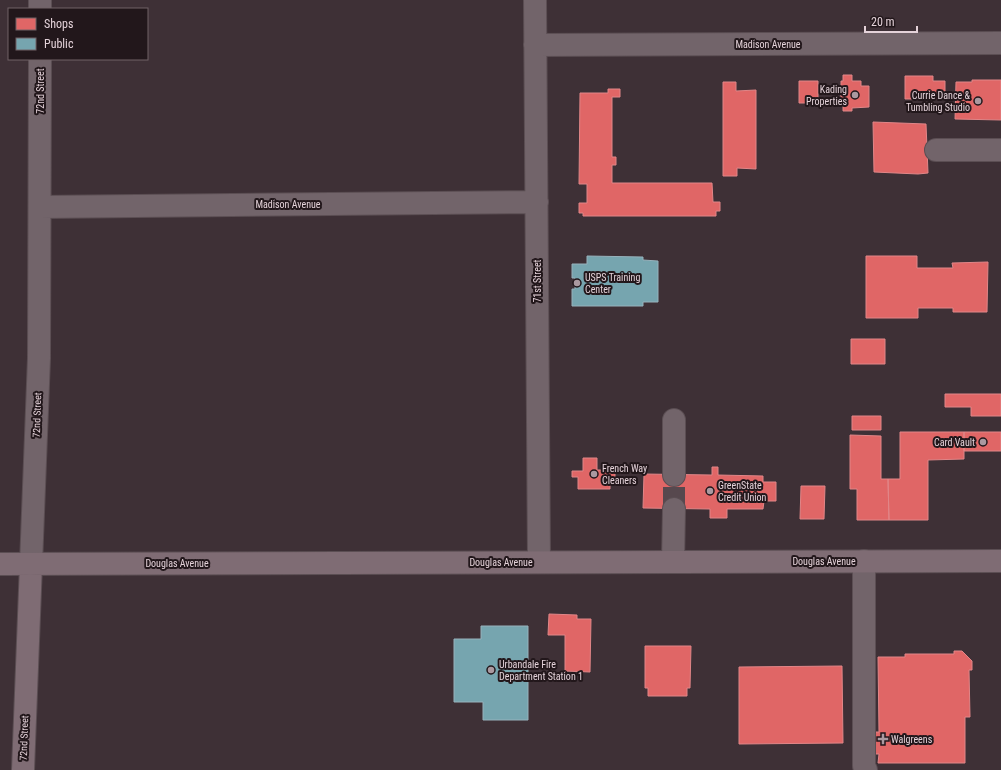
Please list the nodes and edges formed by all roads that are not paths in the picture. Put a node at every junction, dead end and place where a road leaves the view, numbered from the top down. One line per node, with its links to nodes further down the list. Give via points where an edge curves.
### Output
1 (535, 0): 3 (street, 71st Street)
2 (1001, 43): 3 (street, Madison Avenue)
3 (535, 45): 7 (street, 71st Street)
4 (40, 60): 8 (street, 72nd Street)
5 (936, 150): 6 (street)
6 (1001, 150)
7 (536, 202): 8 (street, Madison Avenue); 14 (street, 71st Street)
8 (40, 207): 17 (street, 72nd Street, via 39,358)
9 (674, 420): 10 (street)
10 (674, 475)
11 (674, 509): 15 (street)
12 (1001, 560): 13 (main road, Douglas Avenue)
13 (864, 561): 15 (main road, Douglas Avenue); 19 (street)
14 (539, 562): 15 (main road, Douglas Avenue); 17 (main road, Douglas Avenue)
15 (673, 562)
16 (0, 564): 17 (main road, Douglas Avenue)
17 (31, 564): 18 (main road, 72nd Street)
18 (23, 770)
19 (866, 770)

